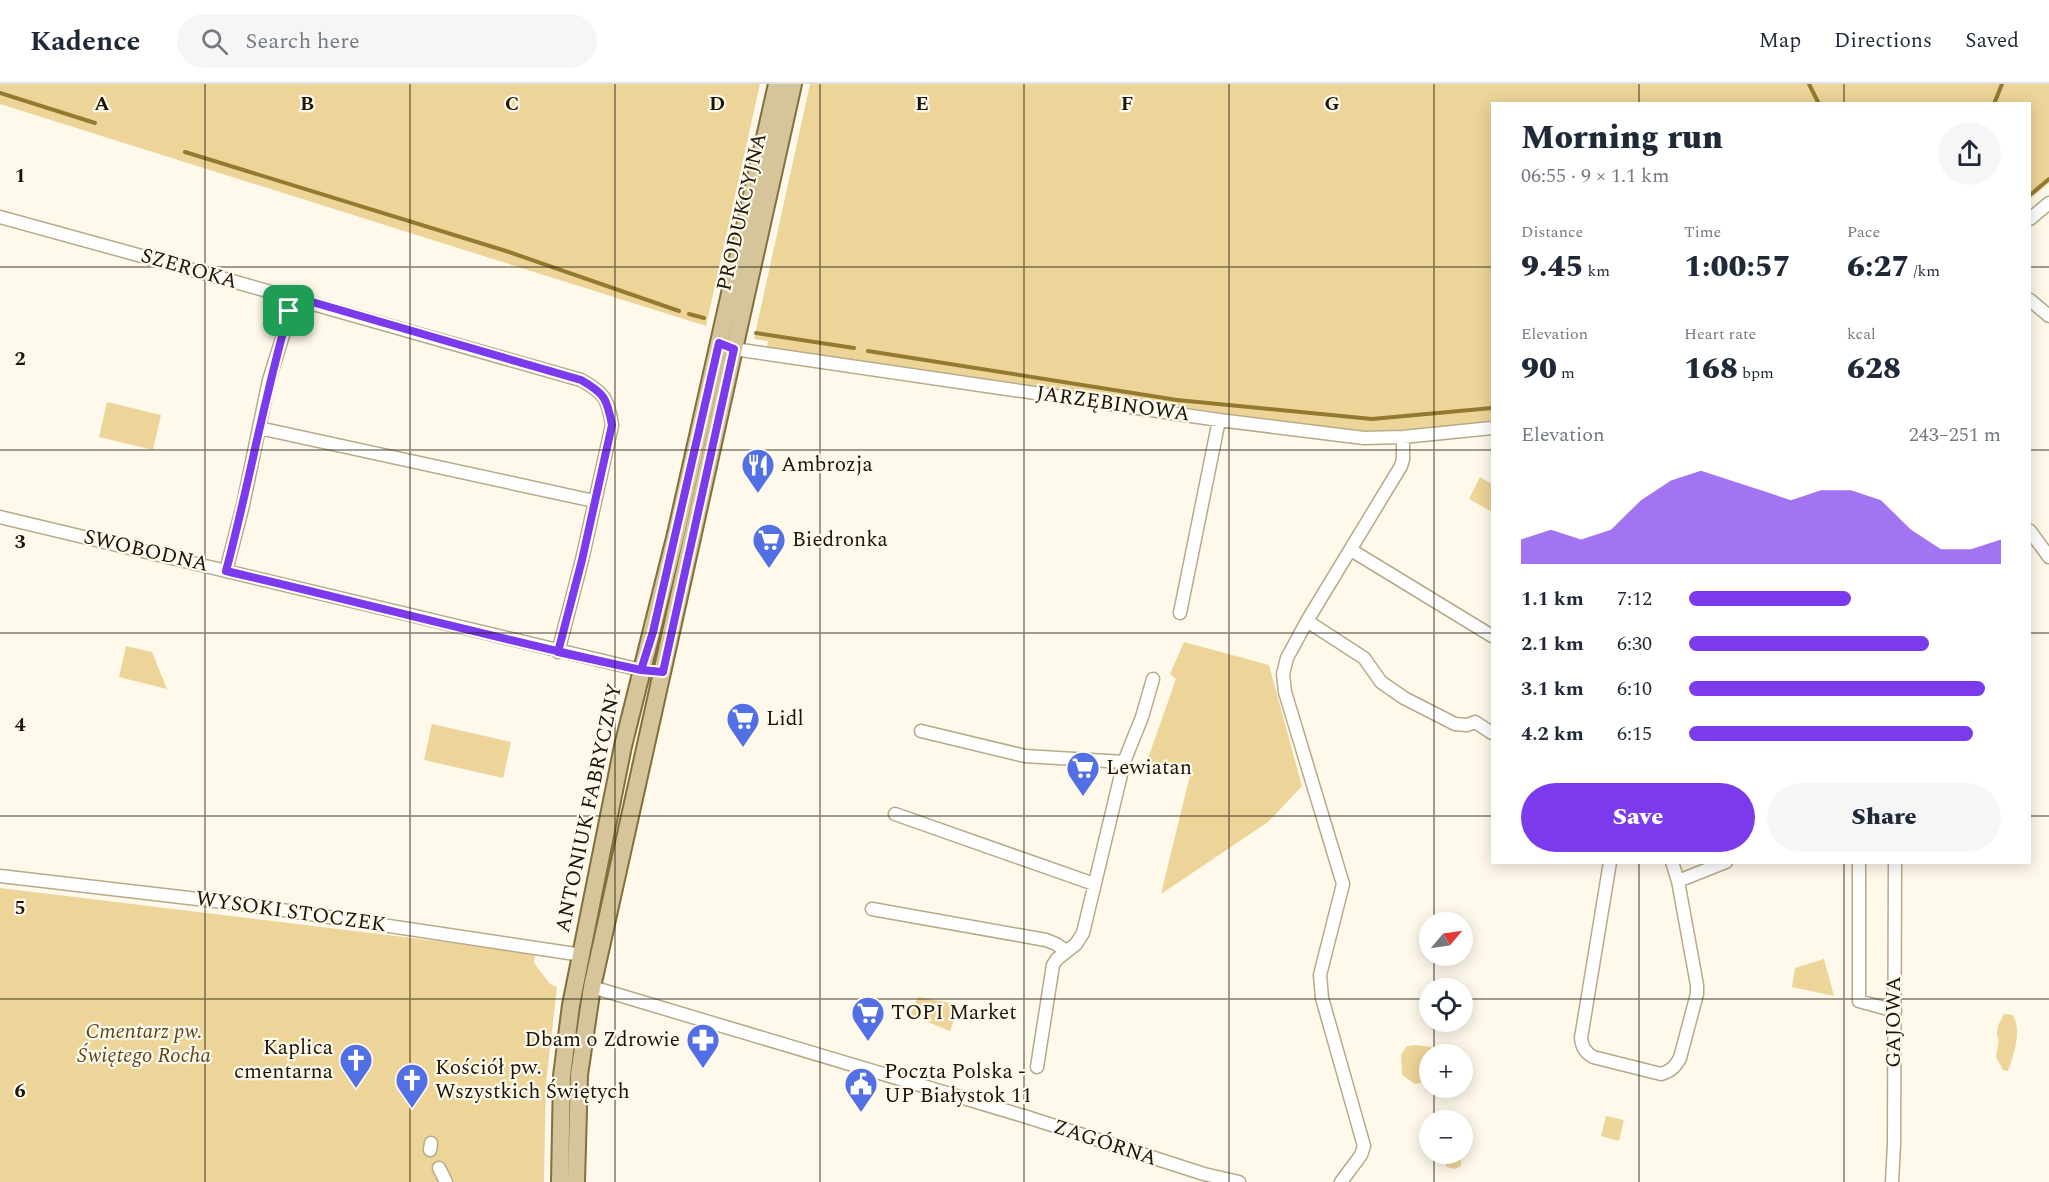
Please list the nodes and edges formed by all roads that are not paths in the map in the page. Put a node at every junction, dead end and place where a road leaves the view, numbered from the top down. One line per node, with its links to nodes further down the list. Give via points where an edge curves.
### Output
1 (777, 84): 9 (main road, PRODUKCYJNA)
2 (793, 84): 9 (main road, PRODUKCYJNA)
3 (2049, 203): 5 (street)
4 (0, 217): 6 (street, SZEROKA)
5 (2031, 218)
6 (295, 297): 11 (street); 14 (street, SZEROKA, via 581,380 601,392 612,425)
7 (2031, 301): 8 (street)
8 (2049, 316)
9 (727, 346): 10 (street, JARZĘBINOWA); 24 (main road, ANTONIUK FABRYCZNY); 25 (main road, ANTONIUK FABRYCZNY)
10 (1219, 420): 13 (street, JARZĘBINOWA, via 1364,438); 20 (street)
11 (259, 428): 14 (street); 19 (street)
12 (1491, 428): 13 (street, JARZĘBINOWA)
13 (1403, 437): 18 (street, via 1401,466)
14 (594, 501): 23 (street, SZEROKA)
15 (0, 517): 19 (street, SWOBODNA)
16 (2031, 532): 17 (street)
17 (2047, 549)
18 (1351, 550): 21 (street); 22 (street)
19 (226, 571): 23 (street, SWOBODNA)
20 (1180, 613)
21 (1307, 621): 28 (street, via 1364,658 1381,682 1404,698 1442,719 1455,724 1475,722); 50 (street, via 1283,668 1283,682 1343,884 1319,981 1364,1146)
22 (1491, 635)
23 (558, 652): 24 (street, SWOBODNA)
24 (641, 670): 25 (main road); 41 (main road, ANTONIUK FABRYCZNY)
25 (663, 672): 42 (main road, ANTONIUK FABRYCZNY)
26 (1154, 679): 29 (street)
27 (921, 731): 29 (street, via 1025,756)
28 (1491, 732)
29 (1124, 762): 38 (street)
30 (895, 814): 38 (street)
31 (1610, 864): 37 (street, via 1581,1044 1593,1057 1661,1074 1680,1058 1697,994)
32 (1673, 864): 37 (street)
33 (1721, 864): 37 (street)
34 (1859, 864): 43 (street, via 1859,1001)
35 (1895, 864): 43 (street, GAJOWA)
36 (0, 876): 41 (street, WYSOKI STOCZEK, via 249,905)
37 (1678, 881)
38 (1094, 884): 40 (street, via 1083,933)
39 (872, 909): 40 (street, via 1046,940)
40 (1066, 951): 44 (street, via 1057,958 1050,974)
41 (582, 955): 47 (main road, ANTONIUK FABRYCZNY, via 562,1076)
42 (591, 987): 48 (main road, ANTONIUK FABRYCZNY, via 579,1075); 49 (street, ZAGÓRNA)
43 (1895, 1011): 51 (street, GAJOWA)
44 (1037, 1066)
45 (439, 1168): 46 (street)
46 (446, 1182)
47 (560, 1182)
48 (576, 1182)
49 (1239, 1182)
50 (1341, 1182)
51 (1892, 1182)

